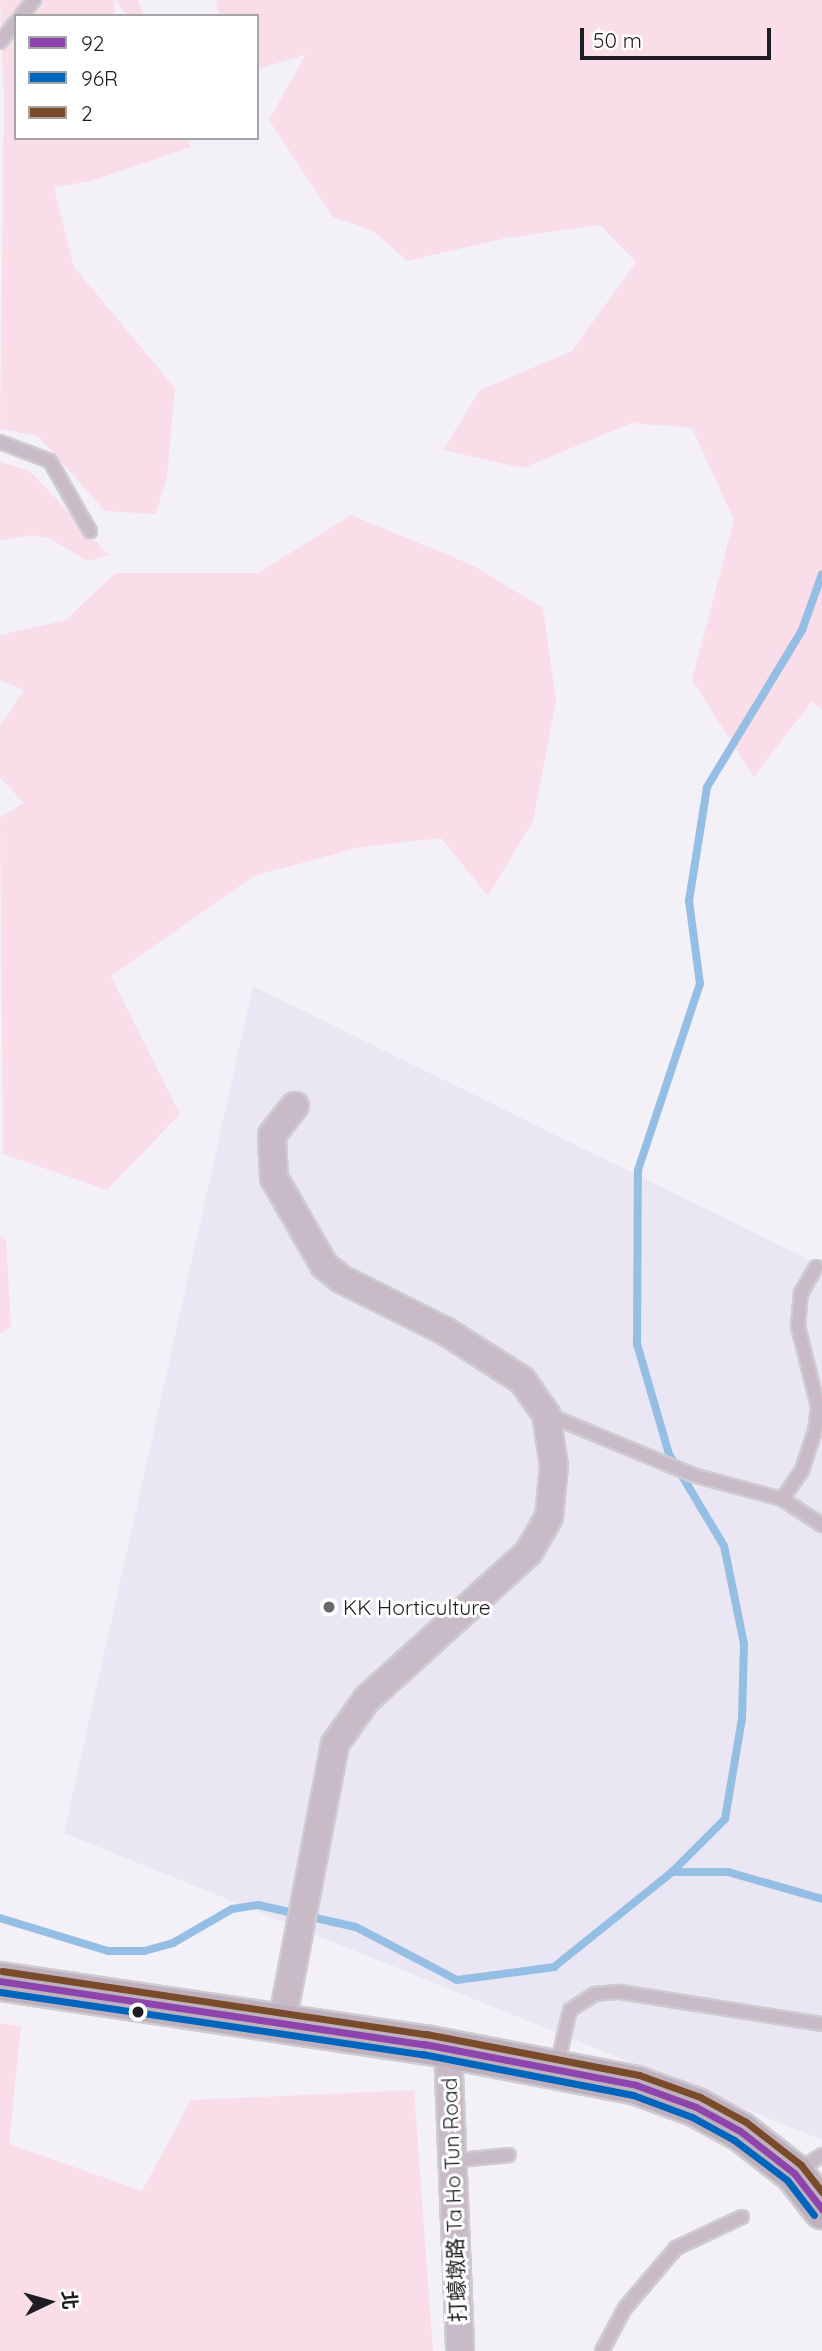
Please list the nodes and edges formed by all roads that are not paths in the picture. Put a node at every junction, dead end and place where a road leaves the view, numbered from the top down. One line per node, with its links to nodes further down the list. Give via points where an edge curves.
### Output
1 (34, 0): 2 (lane)
2 (23, 14)
3 (14, 24): 4 (lane)
4 (0, 42)
5 (0, 442): 6 (lane, via 50,461)
6 (90, 531)
7 (295, 1106): 9 (street, via 272,1135 274,1178 324,1265 341,1279 445,1331 522,1380)
8 (816, 1267): 10 (lane, via 801,1293 798,1326 818,1407 815,1430 802,1470)
9 (546, 1414): 10 (lane, via 693,1475); 13 (street, via 554,1466 549,1517 529,1552 349,1719 329,1762)
10 (782, 1499): 11 (lane)
11 (822, 1525)
12 (0, 1981): 13 (main road)
13 (282, 2022): 15 (main road)
14 (822, 2024): 16 (lane, via 620,1992 595,1994 570,2010)
15 (448, 2049): 16 (main road); 18 (street, 打蠔墩路 Ta Ho Tun Road)
16 (556, 2069): 19 (main road, via 636,2085 696,2107 760,2144)
17 (509, 2155): 18 (lane)
18 (449, 2161): 22 (street, 打蠔墩路 Ta Ho Tun Road)
19 (808, 2164): 20 (main road)
20 (822, 2209)
21 (742, 2217): 23 (lane, via 676,2248 625,2308)
22 (460, 2351)
23 (602, 2351)

